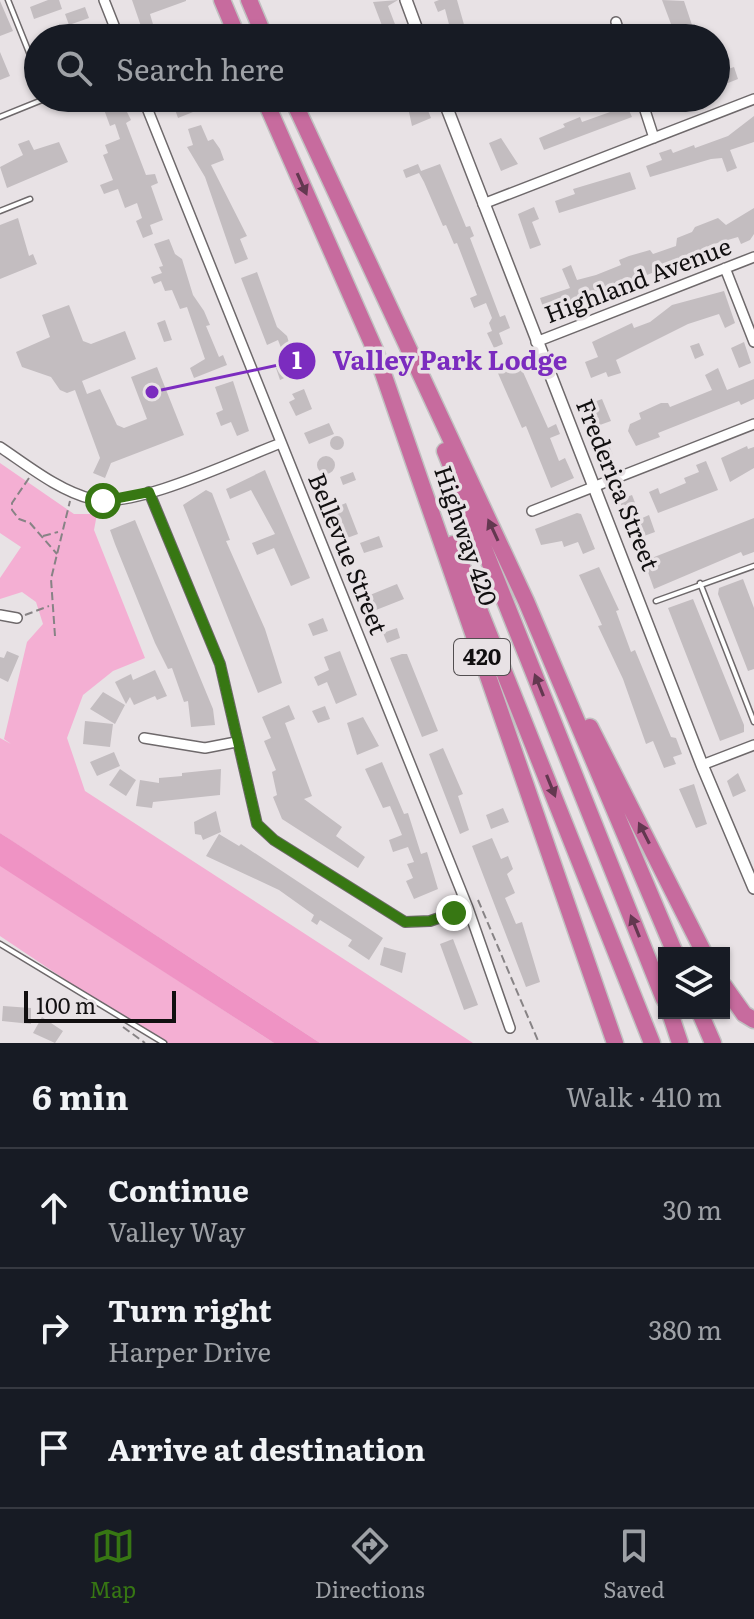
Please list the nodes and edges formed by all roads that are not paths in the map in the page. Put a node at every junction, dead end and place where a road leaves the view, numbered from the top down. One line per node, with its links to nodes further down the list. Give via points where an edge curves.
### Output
1 (8, 0): 12 (lane)
2 (104, 0): 7 (street)
3 (222, 0): 8 (highway)
4 (249, 0): 9 (highway)
5 (261, 0): 10 (highway)
6 (406, 0): 11 (street)
7 (113, 24)
8 (232, 24)
9 (260, 24)
10 (265, 24)
11 (415, 24)
12 (24, 40)
13 (754, 99): 15 (street)
14 (24, 107): 22 (lane)
15 (730, 108)
16 (149, 112): 34 (street, Bellevue Street)
17 (270, 112): 32 (highway, Highway 420 / 420, one-way to 32)
18 (299, 112): 29 (highway, Highway 420 / 420)
19 (448, 112): 25 (street, Frederica Street)
20 (646, 112): 23 (street)
21 (721, 112): 23 (street)
22 (0, 117)
23 (654, 138): 25 (street)
24 (30, 199): 26 (lane)
25 (483, 204): 30 (street, Frederica Street)
26 (0, 211)
27 (754, 257): 28 (street, Highland Avenue)
28 (725, 268): 30 (street, Highland Avenue); 31 (street)
29 (377, 280): 41 (highway, Highway 420 / 420, one-way to 29); 55 (highway, one-way to 29)
30 (536, 342): 36 (street, Frederica Street)
31 (754, 342)
32 (375, 350): 62 (highway, Highway 420 / 420); 63 (highway, one-way to 63)
33 (754, 424): 36 (street)
34 (281, 443): 37 (street); 51 (street, Bellevue Street)
35 (0, 447): 37 (street, via 73,492 103,501)
36 (593, 487): 38 (street); 49 (street, Frederica Street)
37 (149, 492): 47 (street, via 220,664)
38 (532, 511)
39 (754, 566): 40 (lane)
40 (700, 583): 42 (lane); 45 (lane)
41 (526, 601): 53 (highway, Highway 420 / 420); 54 (highway, one-way to 41)
42 (656, 601)
43 (0, 615): 44 (street)
44 (17, 618)
45 (754, 722)
46 (144, 738): 47 (street, via 205,748)
47 (236, 742): 51 (street, via 257,824 274,840 405,922 430,921)
48 (754, 745): 49 (street)
49 (702, 765): 50 (street, Frederica Street)
50 (754, 888)
51 (468, 908): 60 (street, Bellevue Street)
52 (0, 944): 61 (lane)
53 (672, 947)
54 (701, 947)
55 (658, 984)
56 (730, 994): 59 (highway)
57 (672, 1019): 64 (highway)
58 (703, 1019): 65 (highway)
59 (754, 1020)
60 (510, 1028)
61 (164, 1043)
62 (615, 1043)
63 (652, 1043)
64 (680, 1043)
65 (713, 1043)

